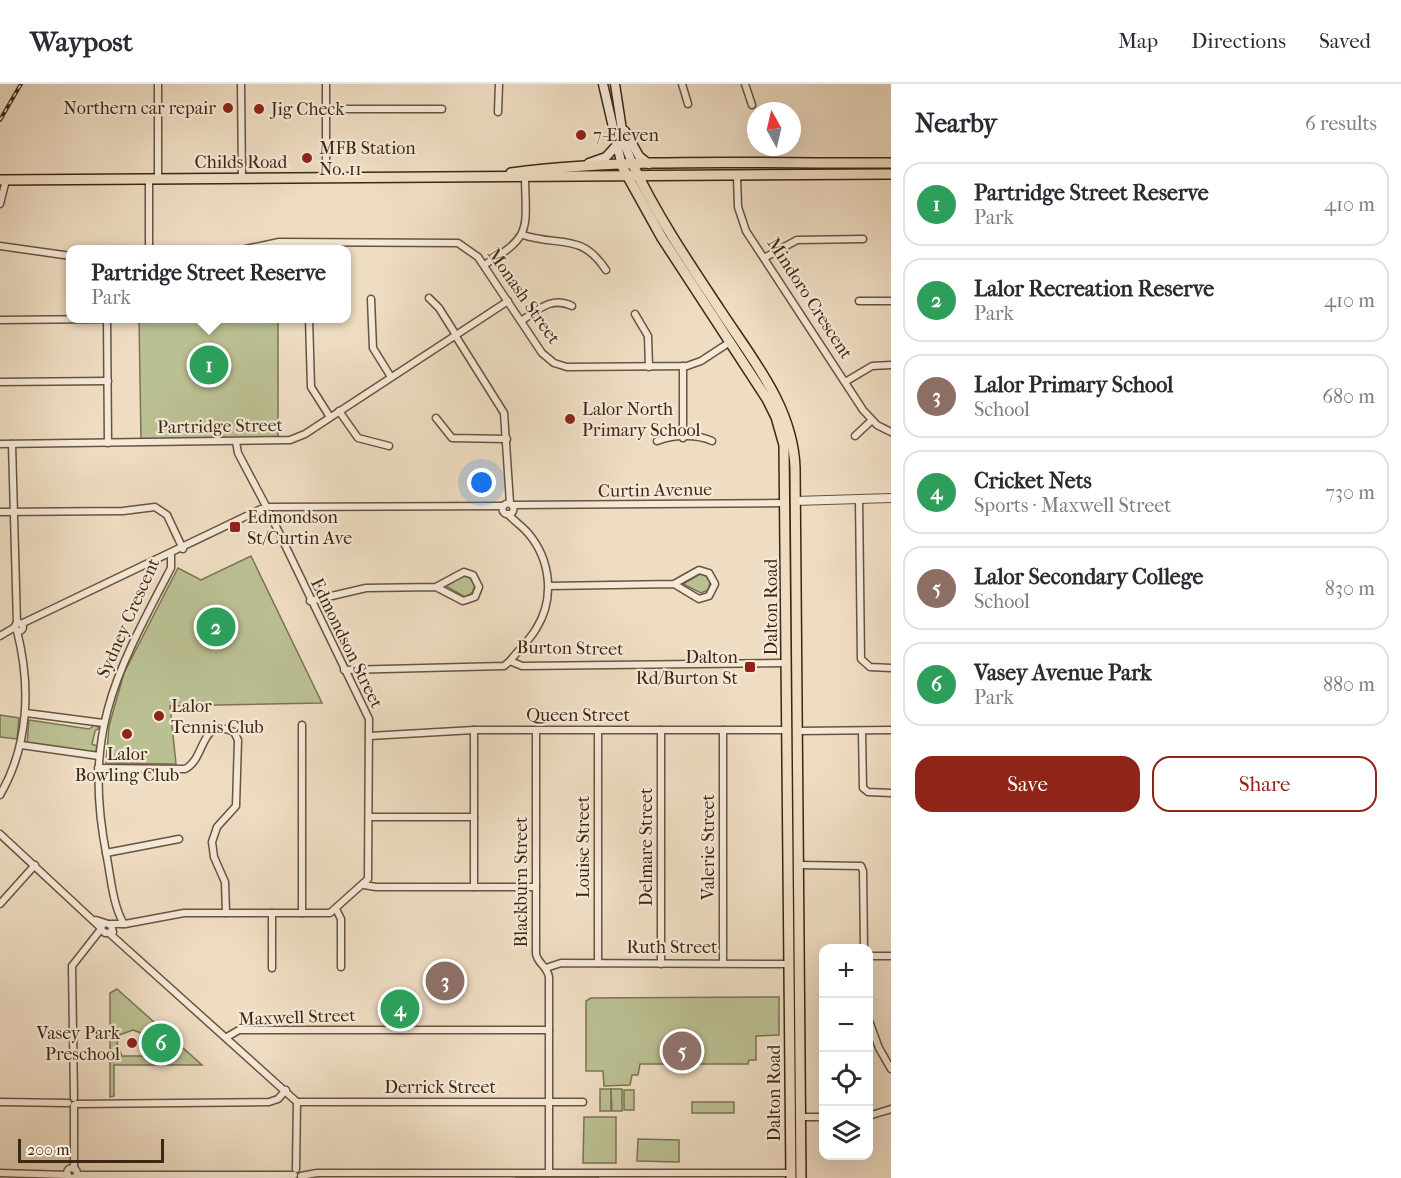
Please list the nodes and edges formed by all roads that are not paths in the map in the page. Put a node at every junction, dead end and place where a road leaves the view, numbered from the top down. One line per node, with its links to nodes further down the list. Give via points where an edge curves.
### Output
1 (158, 84): 30 (street)
2 (241, 84): 31 (street)
3 (326, 84): 12 (street)
4 (499, 84): 13 (street)
5 (603, 84): 15 (main road, Dalton Road)
6 (615, 84): 14 (main road, Dalton Road)
7 (682, 84): 10 (street)
8 (745, 84): 9 (street)
9 (751, 102)
10 (688, 104)
11 (442, 109): 12 (street)
12 (326, 110): 29 (street)
13 (498, 112)
14 (621, 123): 17 (main road, via 639,156); 19 (main road, Dalton Road)
15 (616, 146): 20 (main road, Dalton Road); 21 (main road, via 600,160)
16 (891, 163): 18 (main road, Childs Road)
17 (650, 164): 18 (main road, Childs Road); 19 (main road, Childs Road)
18 (736, 164): 26 (main road, Mindoro Crescent)
19 (633, 165): 20 (main road, Childs Road); 25 (main road, Dalton Road)
20 (622, 166): 21 (main road, Childs Road); 27 (main road, Dalton Road)
21 (568, 168): 22 (main road, Childs Road)
22 (540, 174): 24 (main road, Childs Road); 27 (main road, Childs Road)
23 (891, 174): 26 (main road, Childs Road)
24 (524, 175): 29 (main road, Childs Road); 35 (street)
25 (638, 175): 27 (main road, Childs Road); 28 (main road, Childs Road); 33 (main road, Dalton Road)
26 (737, 175): 28 (main road, Childs Road); 42 (street, Mindoro Crescent, via 740,218)
27 (627, 176): 58 (main road, Dalton Road, via 662,238)
28 (678, 176): 33 (main road, via 652,182)
29 (326, 178): 31 (main road, Childs Road)
30 (153, 179): 31 (main road, Childs Road); 32 (main road, Childs Road); 38 (street)
31 (242, 179)
32 (3, 180): 34 (street)
33 (647, 195): 58 (main road, Dalton Road)
34 (0, 204)
35 (523, 235): 43 (street, via 513,247); 44 (street, via 581,244)
36 (863, 239): 42 (street, via 797,240)
37 (309, 242): 39 (street, Monash Street); 43 (street, Monash Street, via 452,242 470,249)
38 (149, 245)
39 (263, 245)
40 (0, 246): 41 (street)
41 (66, 255)
42 (764, 258): 65 (street, Mindoro Crescent)
43 (484, 265): 47 (street, Monash Street)
44 (606, 270)
45 (429, 298): 57 (street)
46 (371, 299): 62 (street, via 373,348)
47 (507, 301): 54 (street, Monash Street); 57 (street, Partridge Street)
48 (859, 301): 49 (street)
49 (891, 301)
50 (572, 306): 54 (street, via 552,302)
51 (635, 314): 61 (street, via 648,336)
52 (66, 319): 53 (street)
53 (0, 320)
54 (520, 321): 61 (street, Monash Street, via 542,353 561,366)
55 (107, 323): 63 (street)
56 (309, 323): 67 (street, via 311,387)
57 (456, 335): 62 (street, Partridge Street); 72 (street, via 502,406)
58 (734, 339): 60 (street, Monash Street, via 701,361); 83 (main road, Dalton Road, via 776,396 787,419 794,448)
59 (891, 365): 65 (street, via 872,366)
60 (682, 366): 61 (street, Monash Street); 73 (street)
61 (649, 367)
62 (391, 377): 66 (street, Partridge Street)
63 (108, 381): 64 (street); 77 (street)
64 (0, 382)
65 (845, 382): 69 (street, Mindoro Crescent)
66 (339, 411): 67 (street, Partridge Street); 80 (street, via 358,438)
67 (330, 417): 76 (street, Partridge Street, via 290,440)
68 (436, 418): 72 (street, via 452,438)
69 (872, 420): 70 (street, Mindoro Crescent); 71 (street)
70 (891, 432)
71 (855, 436)
72 (507, 438): 84 (street)
73 (683, 438): 74 (street); 75 (street)
74 (657, 441)
75 (712, 441)
76 (236, 442): 77 (street, Partridge Street); 85 (street, Edmondson Street)
77 (108, 443): 79 (street, Partridge Street)
78 (0, 444): 79 (street, Partridge Street)
79 (12, 444): 87 (street)
80 (388, 446)
81 (891, 498): 82 (street)
82 (859, 499): 83 (street); 98 (street, via 861,659 870,667)
83 (791, 502): 84 (street, Curtin Avenue); 97 (main road, Dalton Road)
84 (508, 508): 85 (street); 91 (street, via 541,554)
85 (266, 511): 88 (street); 93 (street, Edmondson Street)
86 (0, 512): 87 (street)
87 (15, 512): 88 (street, via 155,507 167,515); 94 (street)
88 (183, 549): 89 (street)
89 (171, 555): 94 (street); 101 (street, Sydney Crescent, via 171,568 118,674)
90 (674, 584): 90 (street, via 699,570 712,575 715,584 709,596 699,599); 91 (street)
91 (549, 586): 96 (street, via 540,622)
92 (436, 587): 92 (street, via 464,572 473,575 479,586 477,594 466,601); 93 (street, via 366,588)
93 (310, 601): 99 (street, Edmondson Street)
94 (19, 627): 95 (street); 100 (street)
95 (2, 635)
96 (510, 662): 97 (street, Burton Street, via 520,666); 99 (street, Burton Street, via 504,666)
97 (792, 663): 109 (main road, Dalton Road)
98 (891, 668)
99 (344, 670): 111 (street, Edmondson Street, via 369,719)
100 (26, 712): 101 (street); 112 (street)
101 (104, 723): 113 (street, Sydney Crescent)
102 (302, 725): 132 (street)
103 (474, 730): 104 (street, Queen Street); 111 (street, Queen Street); 118 (street)
104 (536, 730): 105 (street, Queen Street); 126 (street, Blackburn Street)
105 (598, 730): 106 (street, Queen Street); 138 (street, Louise Street)
106 (661, 730): 107 (street, Queen Street); 141 (street, Delmare Street)
107 (723, 730): 109 (street, Queen Street); 139 (street, Valerie Street)
108 (891, 730): 110 (street, Queen Street)
109 (793, 731): 110 (street, Queen Street); 123 (main road, Dalton Road); 140 (main road, Dalton Road)
110 (862, 731): 115 (street, via 863,788 868,792)
111 (369, 736): 117 (street, Edmondson Street)
112 (21, 745): 113 (street); 116 (street)
113 (99, 756): 114 (street, Sydney Crescent)
114 (98, 768): 121 (street, Sydney Crescent); 130 (street, via 181,770 198,758 207,734 228,730 236,734 236,806 217,827 212,842 225,882)
115 (891, 793)
116 (0, 795)
117 (369, 817): 118 (street); 124 (street, Edmondson Street, via 369,876)
118 (474, 817): 125 (street)
119 (0, 834): 122 (street)
120 (179, 838): 121 (street)
121 (106, 853): 128 (street, Sydney Crescent)
122 (35, 865): 127 (street); 134 (street)
123 (799, 865): 135 (street, via 861,866); 140 (main road, Dalton Road)
124 (364, 885): 125 (street); 129 (street)
125 (474, 887): 126 (street)
126 (536, 887): 144 (street, Blackburn Street, via 536,954)
127 (0, 904)
128 (117, 907): 133 (street, Sydney Crescent); 134 (street, Sydney Crescent)
129 (336, 909): 132 (street, via 328,913); 142 (street, via 341,919)
130 (226, 913): 131 (street); 133 (street, via 184,913)
131 (272, 913): 132 (street); 143 (street)
132 (302, 913)
133 (124, 924): 134 (street)
134 (108, 929): 147 (street); 151 (street, via 96,937 72,966)
135 (864, 944)
136 (873, 956): 137 (street)
137 (891, 956)
138 (598, 963): 141 (street, Ruth Street); 144 (street, Ruth Street, via 561,963)
139 (723, 963): 140 (street, Ruth Street); 141 (street, Ruth Street)
140 (794, 963): 157 (main road, Dalton Road)
141 (661, 964)
142 (341, 967)
143 (272, 968)
144 (546, 968): 145 (street, Blackburn Street)
145 (549, 1030): 147 (street, Maxwell Street, via 239,1030); 153 (street, Blackburn Street)
146 (873, 1032): 148 (street)
147 (226, 1037): 149 (street)
148 (891, 1069)
149 (286, 1090): 151 (street, via 269,1102); 152 (street)
150 (0, 1102): 151 (street)
151 (72, 1102): 161 (street)
152 (297, 1102): 153 (street, Derrick Street); 162 (street)
153 (549, 1102): 154 (street, Derrick Street); 159 (street, Blackburn Street)
154 (583, 1102)
155 (891, 1109): 156 (street)
156 (873, 1114)
157 (796, 1117): 158 (street); 163 (main road, Dalton Road); 166 (main road, Dalton Road)
158 (819, 1117)
159 (549, 1172): 164 (street); 165 (street)
160 (0, 1173): 161 (street)
161 (72, 1174): 162 (street)
162 (298, 1174): 164 (street)
163 (791, 1175): 165 (street)
164 (511, 1176)
165 (602, 1176)
166 (801, 1178)

